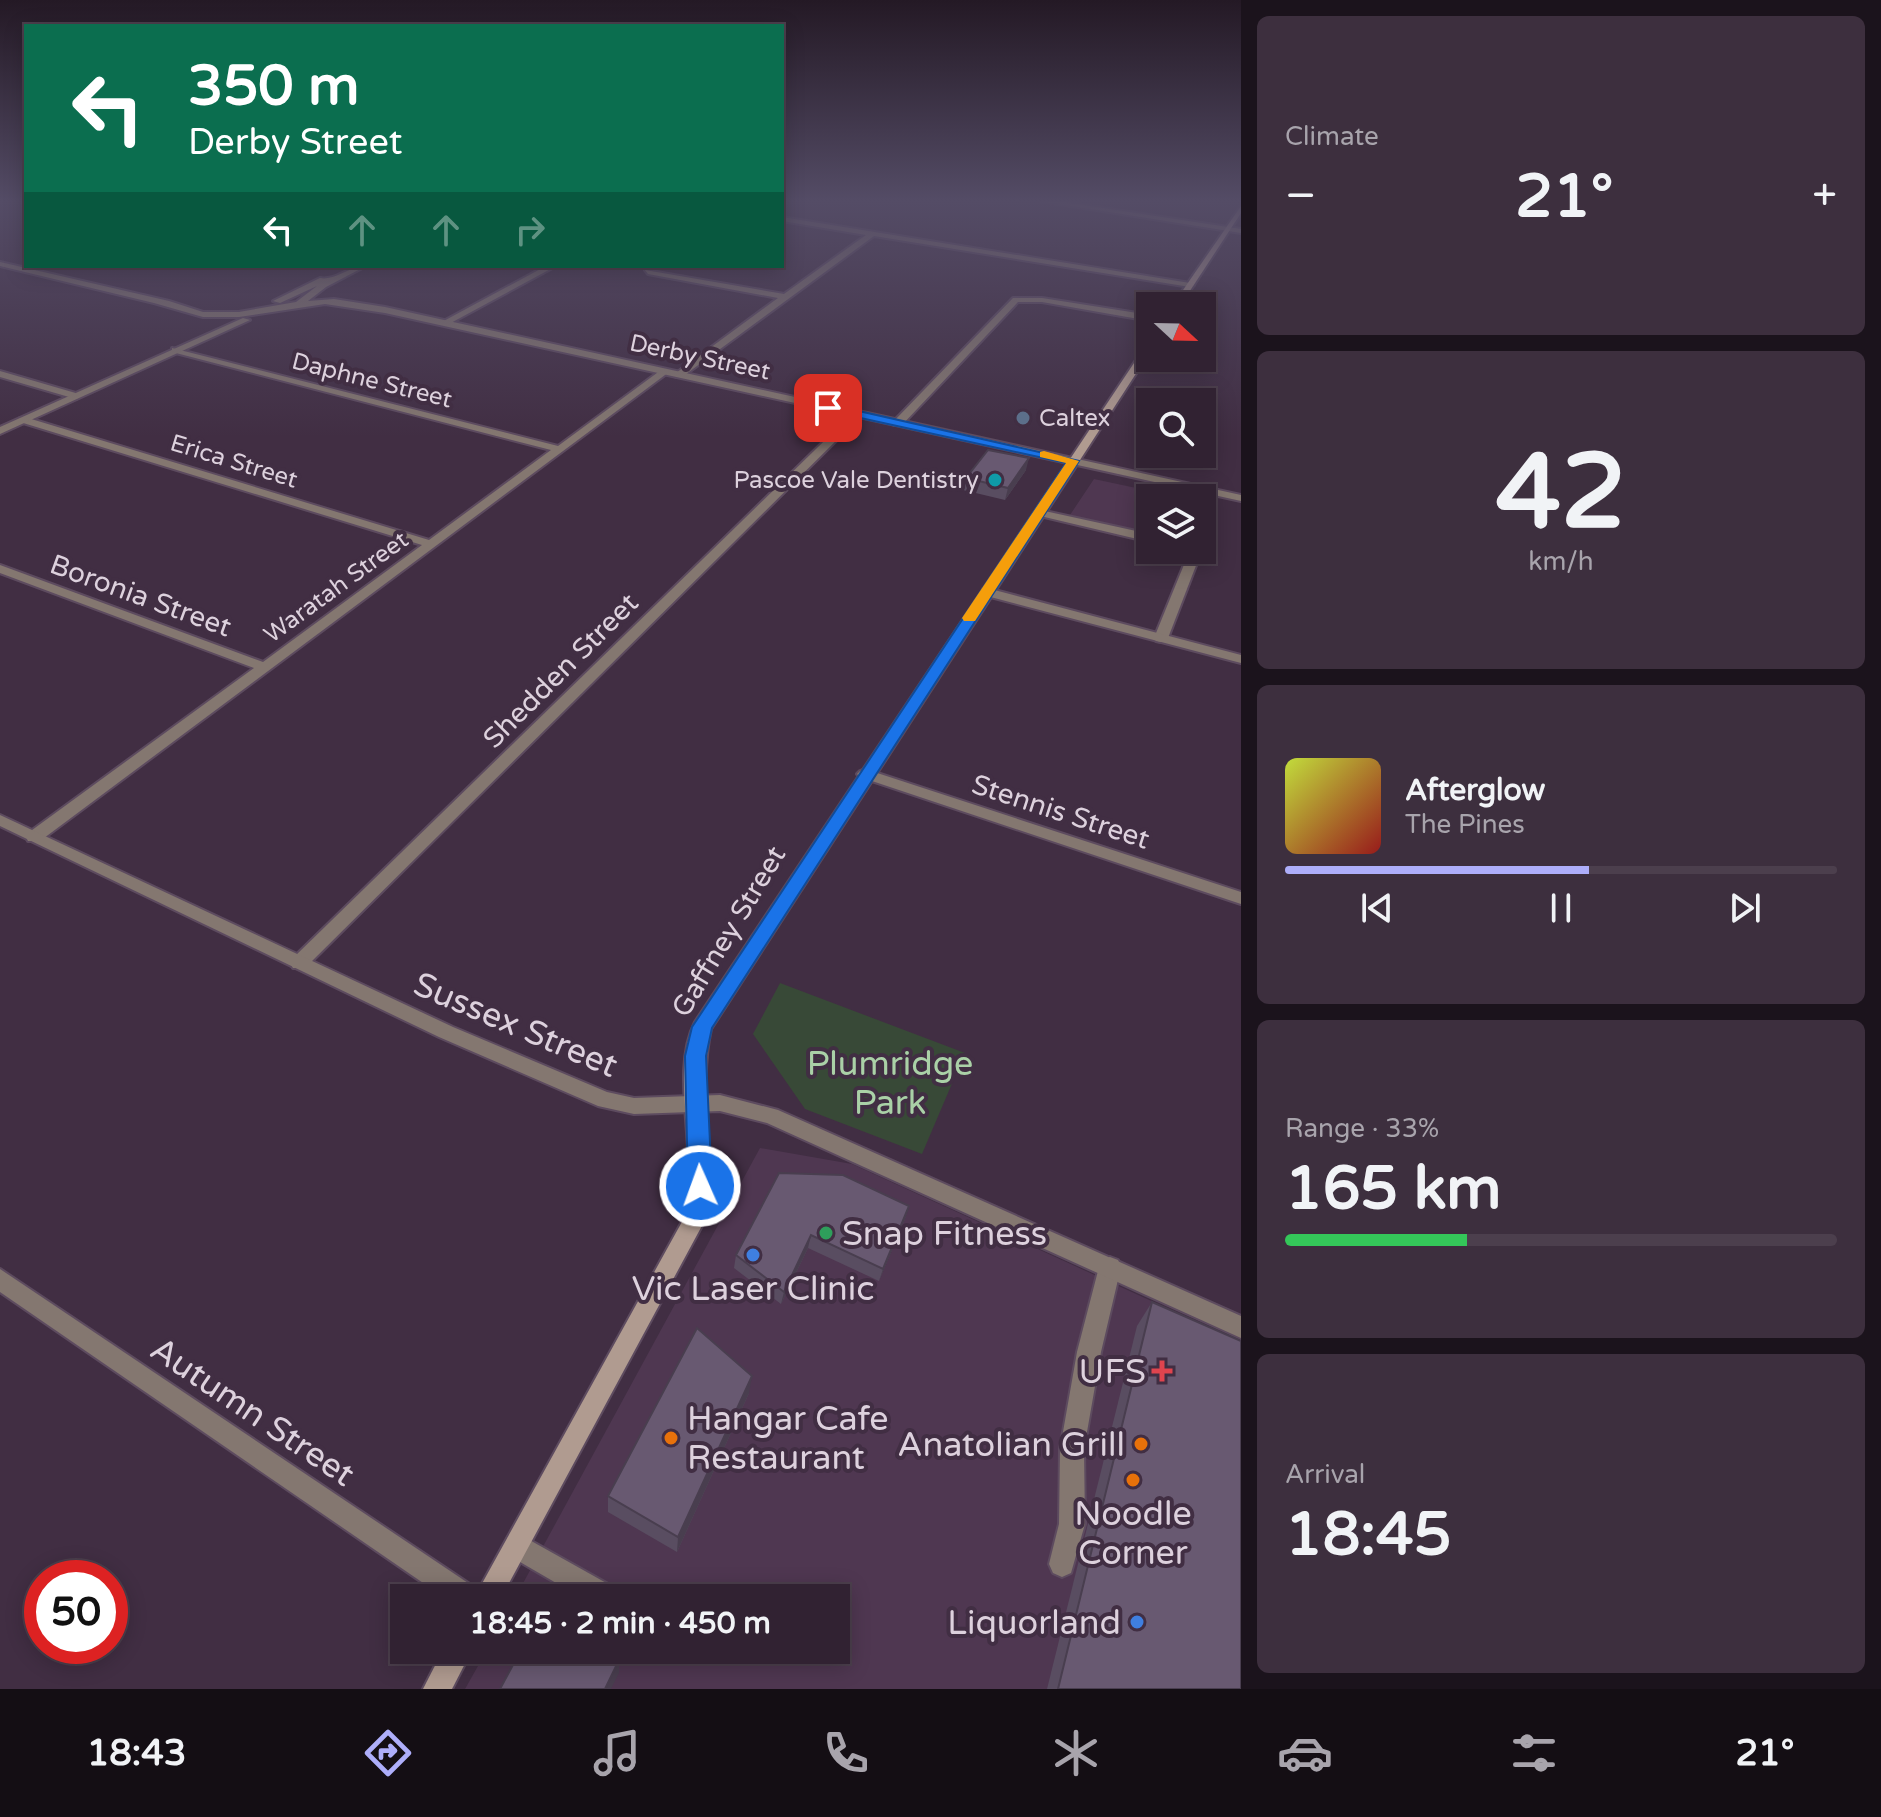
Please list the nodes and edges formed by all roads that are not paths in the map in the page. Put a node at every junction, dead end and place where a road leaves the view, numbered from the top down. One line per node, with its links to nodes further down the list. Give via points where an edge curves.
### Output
1 (66, 280): 13 (street)
2 (328, 280): 14 (street)
3 (334, 280): 11 (street)
4 (526, 280): 20 (street)
5 (691, 280): 12 (street)
6 (808, 280): 12 (street)
7 (1158, 280): 9 (street)
8 (1193, 280): 9 (main road)
9 (1190, 285): 10 (main road)
10 (1185, 292)
11 (312, 295): 14 (street, via 302,303); 16 (street, Derby Street)
12 (784, 297): 25 (street)
13 (158, 302): 15 (street, via 212,312); 19 (street)
14 (281, 303): 15 (street); 16 (street, Derby Street, via 326,302); 17 (street, Derby Street)
15 (244, 308): 19 (street)
16 (385, 310): 20 (street, Derby Street)
17 (261, 313): 19 (street); 21 (street)
18 (1136, 316): 29 (street, via 1025,298 1009,304)
19 (225, 317): 21 (street, via 216,328)
20 (444, 323): 23 (street, Derby Street)
21 (175, 350): 26 (street); 31 (street, Daphne Street)
22 (1136, 366): 32 (main road, Gaffney Street)
23 (664, 372): 25 (street, Derby Street); 31 (street, Waratah Street)
24 (0, 374): 26 (street)
25 (679, 375): 27 (street, Derby Street)
26 (76, 396): 28 (street)
27 (858, 414): 29 (street, Derby Street); 47 (street, Shedden Street)
28 (24, 420): 30 (street); 36 (street, Erica Street)
29 (898, 423): 32 (street, Derby Street)
30 (0, 431)
31 (559, 449): 36 (street, Waratah Street)
32 (1073, 461): 33 (street, Derby Street); 34 (main road, Gaffney Street)
33 (1241, 498)
34 (1040, 513): 35 (street); 39 (main road, Gaffney Street)
35 (1136, 535)
36 (431, 544): 42 (street, Waratah Street)
37 (1190, 564): 40 (street)
38 (0, 569): 42 (street, Boronia Street)
39 (987, 592): 40 (street); 43 (main road, Gaffney Street)
40 (1161, 638): 41 (street)
41 (1241, 659)
42 (265, 667): 45 (street, Waratah Street)
43 (865, 774): 46 (street, Stennis Street); 48 (main road, Gaffney Street, via 702,1027 695,1056)
44 (0, 820): 45 (street, Sussex Street)
45 (34, 837): 47 (street, Sussex Street)
46 (1241, 898)
47 (299, 963): 48 (street, Sussex Street, via 605,1100 634,1106)
48 (696, 1103): 49 (street, Sussex Street, via 720,1103 771,1116); 52 (main road, Gaffney Street, via 701,1181 693,1222)
49 (1110, 1267): 51 (street, Sussex Street); 53 (street, via 1072,1449 1072,1524)
50 (0, 1279): 54 (street, Autumn Street)
51 (1241, 1327)
52 (517, 1546): 55 (main road, Gaffney Street); 56 (street)
53 (1062, 1564)
54 (447, 1584)
55 (495, 1584)
56 (584, 1584)
57 (450, 1664): 58 (main road)
58 (437, 1689)

